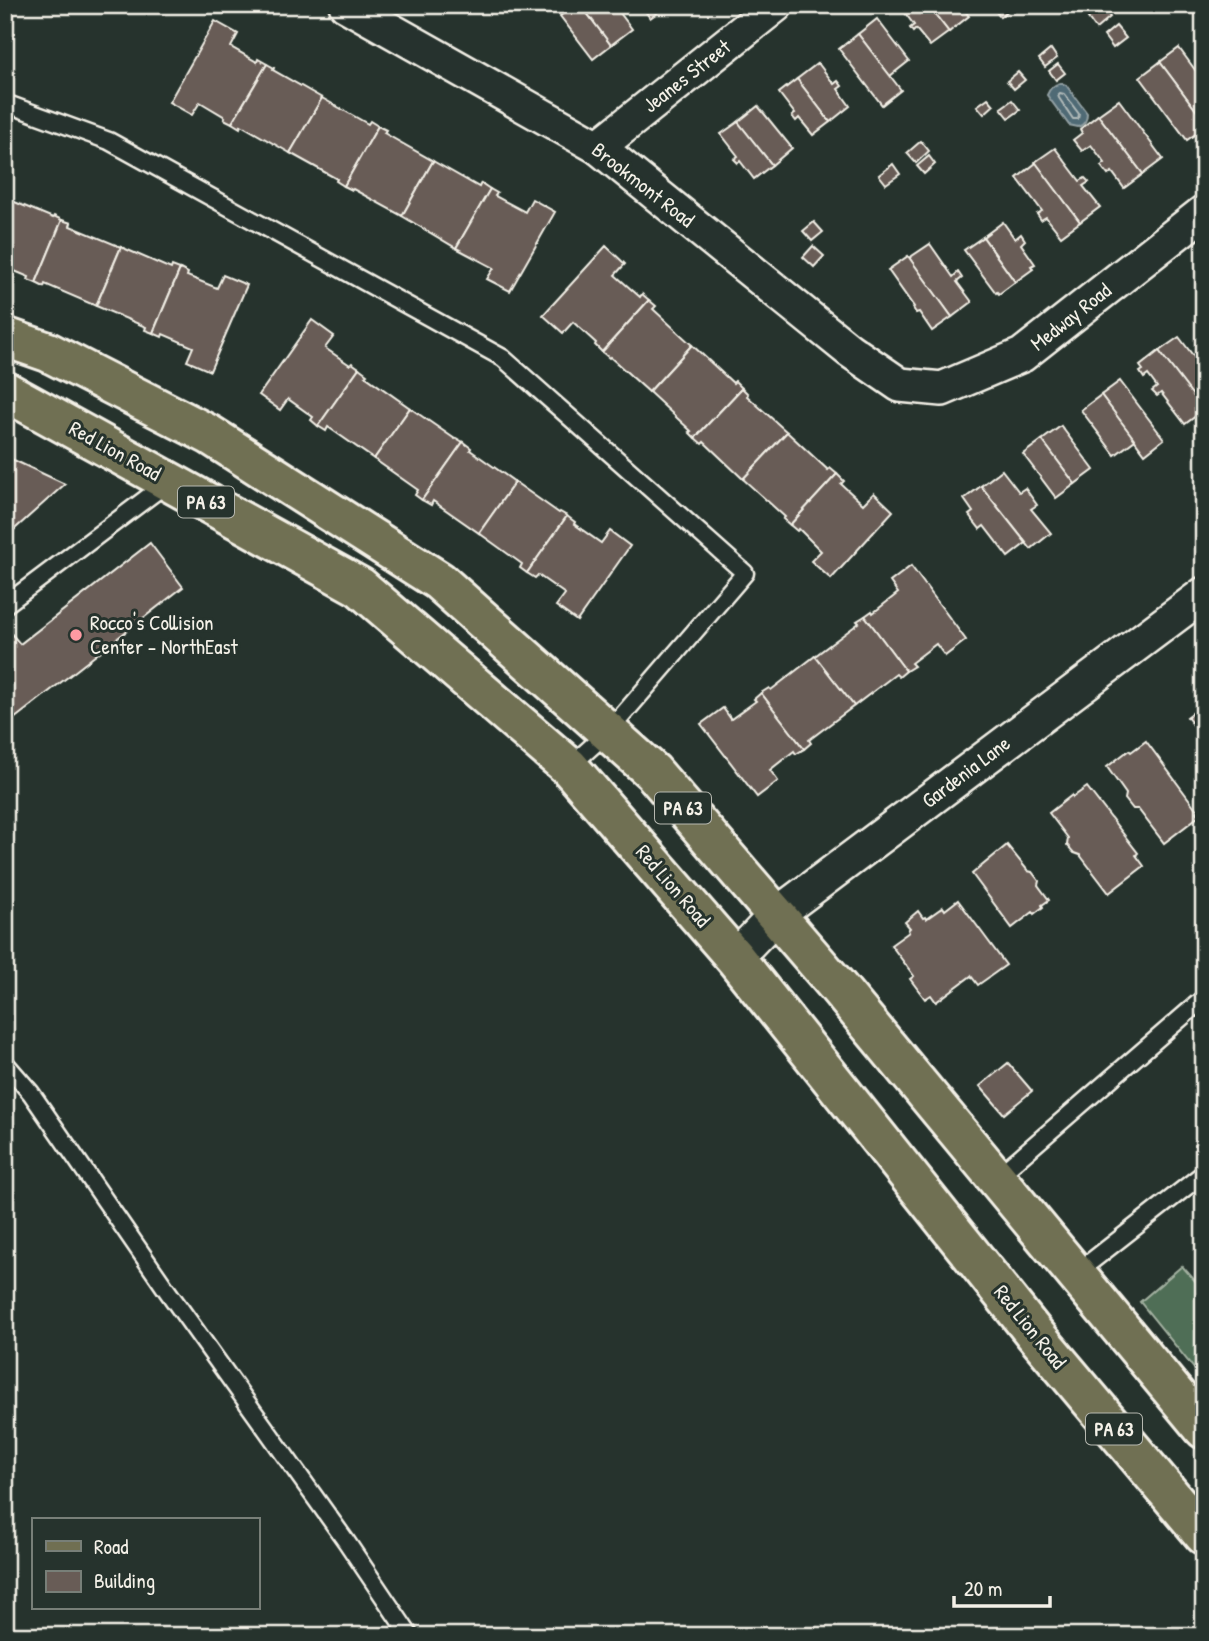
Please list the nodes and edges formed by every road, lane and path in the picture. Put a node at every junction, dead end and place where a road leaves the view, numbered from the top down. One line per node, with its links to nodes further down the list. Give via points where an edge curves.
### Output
1 (346, 5): 4 (street, Brookmont Road)
2 (776, 5): 4 (street, Jeanes Street)
3 (5, 103): 12 (lane, via 109,141 503,358 745,573)
4 (598, 147): 7 (street, Brookmont Road, via 849,350 900,385)
5 (1204, 212): 7 (street, Medway Road, via 1022,355 942,389)
6 (5, 337): 12 (main road, PA 63, via 48,352 209,435 439,581)
7 (923, 387)
8 (5, 391): 9 (main road, Red Lion Road / PA 63)
9 (169, 481): 11 (lane); 13 (main road, Red Lion Road / PA 63, via 360,587)
10 (1204, 594): 14 (street, Gardenia Lane)
11 (5, 605)
12 (608, 732): 13 (lane); 14 (main road, PA 63, via 653,772)
13 (569, 767): 15 (main road, Red Lion Road / PA 63)
14 (776, 915): 15 (street, Gardenia Lane); 19 (main road, PA 63)
15 (735, 958): 22 (main road, Red Lion Road / PA 63, via 1034,1333)
16 (1204, 998): 19 (lane)
17 (5, 1063): 23 (lane, via 31,1093)
18 (1204, 1173): 20 (lane)
19 (996, 1178): 20 (main road, PA 63)
20 (1075, 1274): 21 (main road, PA 63)
21 (1204, 1429)
22 (1201, 1525)
23 (410, 1636)

